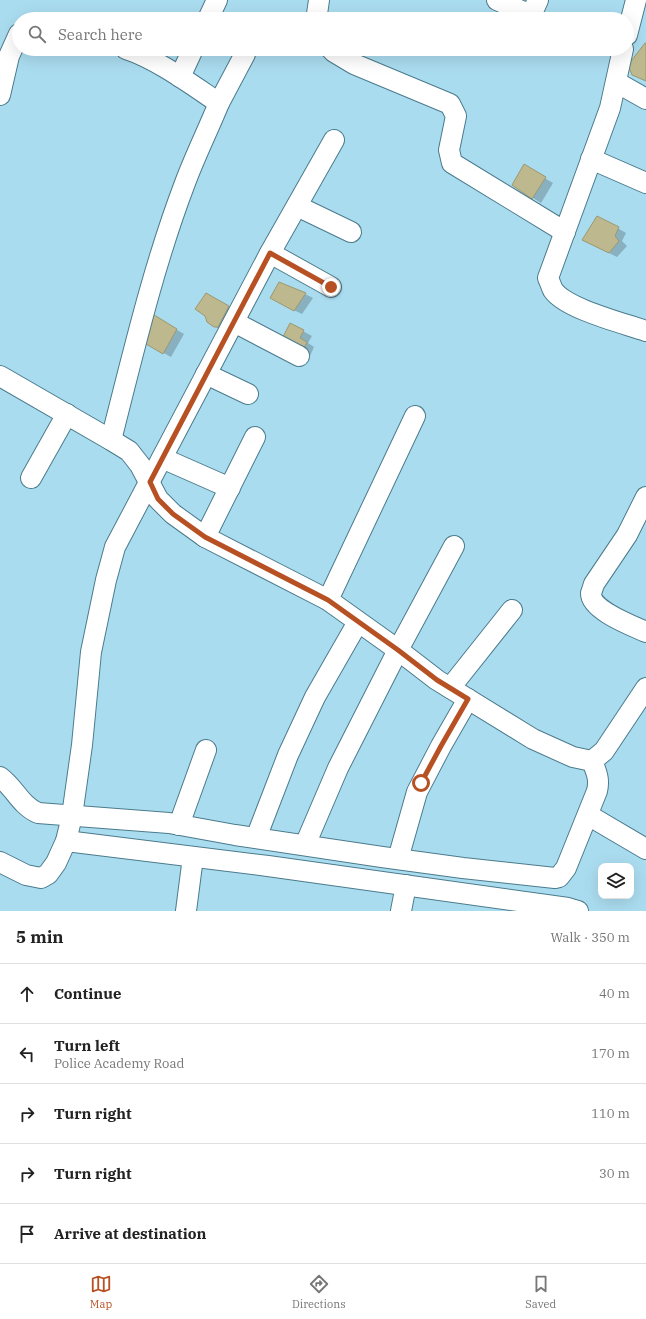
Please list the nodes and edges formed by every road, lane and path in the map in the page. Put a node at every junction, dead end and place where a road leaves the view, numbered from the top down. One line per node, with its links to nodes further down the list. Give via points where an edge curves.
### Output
1 (217, 0): 6 (street)
2 (319, 0): 7 (street)
3 (497, 0): 8 (street)
4 (538, 0): 9 (street, via 533,11)
5 (636, 0): 10 (street)
6 (211, 12)
7 (317, 12)
8 (524, 12)
9 (530, 12)
10 (633, 12)
11 (12, 49): 19 (street)
12 (142, 56): 17 (street)
13 (190, 56): 17 (street)
14 (244, 56): 21 (street)
15 (341, 56): 27 (street, via 450,104 456,116 449,150 452,164)
16 (622, 56): 18 (street)
17 (180, 77): 21 (street)
18 (616, 82): 20 (street); 23 (street, via 610,108)
19 (0, 95)
20 (646, 99)
21 (219, 103): 39 (street, via 185,183 158,264)
22 (334, 140): 25 (street)
23 (591, 159): 24 (street); 27 (street)
24 (646, 183)
25 (297, 206): 26 (street); 28 (street)
26 (351, 232)
27 (566, 232): 31 (street, via 548,278 553,290 582,309)
28 (270, 253): 29 (street); 30 (street)
29 (331, 287)
30 (234, 322): 32 (street); 33 (street)
31 (646, 331)
32 (298, 356)
33 (206, 374): 35 (street); 40 (street)
34 (0, 376): 36 (street)
35 (248, 394)
36 (67, 414): 39 (street); 41 (street)
37 (415, 416): 47 (street)
38 (255, 437): 43 (street)
39 (111, 440): 42 (street, via 129,451)
40 (162, 458): 42 (street); 43 (street)
41 (31, 478)
42 (150, 482): 45 (street, via 158,499 173,514); 60 (street, via 115,547 106,580 91,652 82,745)
43 (230, 488): 45 (street)
44 (646, 497): 50 (street, via 626,535 594,584 591,594 592,599 603,611)
45 (205, 537): 47 (street)
46 (454, 546): 51 (street)
47 (328, 600): 49 (street)
48 (512, 610): 52 (street)
49 (358, 622): 51 (street); 61 (street, via 315,697 288,756)
50 (646, 632)
51 (398, 650): 52 (street); 62 (street, via 338,768)
52 (450, 688): 54 (street)
53 (646, 688): 56 (street, via 604,751)
54 (468, 699): 56 (street, via 533,739 574,757); 65 (street, via 417,792)
55 (206, 750): 59 (street)
56 (592, 761): 58 (street, via 599,785)
57 (0, 777): 60 (street, via 31,810)
58 (588, 815): 63 (street); 65 (street, via 560,877)
59 (179, 825): 60 (street); 61 (street)
60 (69, 829): 64 (street); 66 (street, via 56,863 48,874 41,878 26,875)
61 (256, 838): 62 (street)
62 (305, 846): 65 (street)
63 (646, 849)
64 (193, 857): 67 (street); 68 (street)
65 (398, 859)
66 (0, 862)
67 (406, 885): 69 (street); 70 (street)
68 (186, 911)
69 (401, 911)
70 (578, 911)

